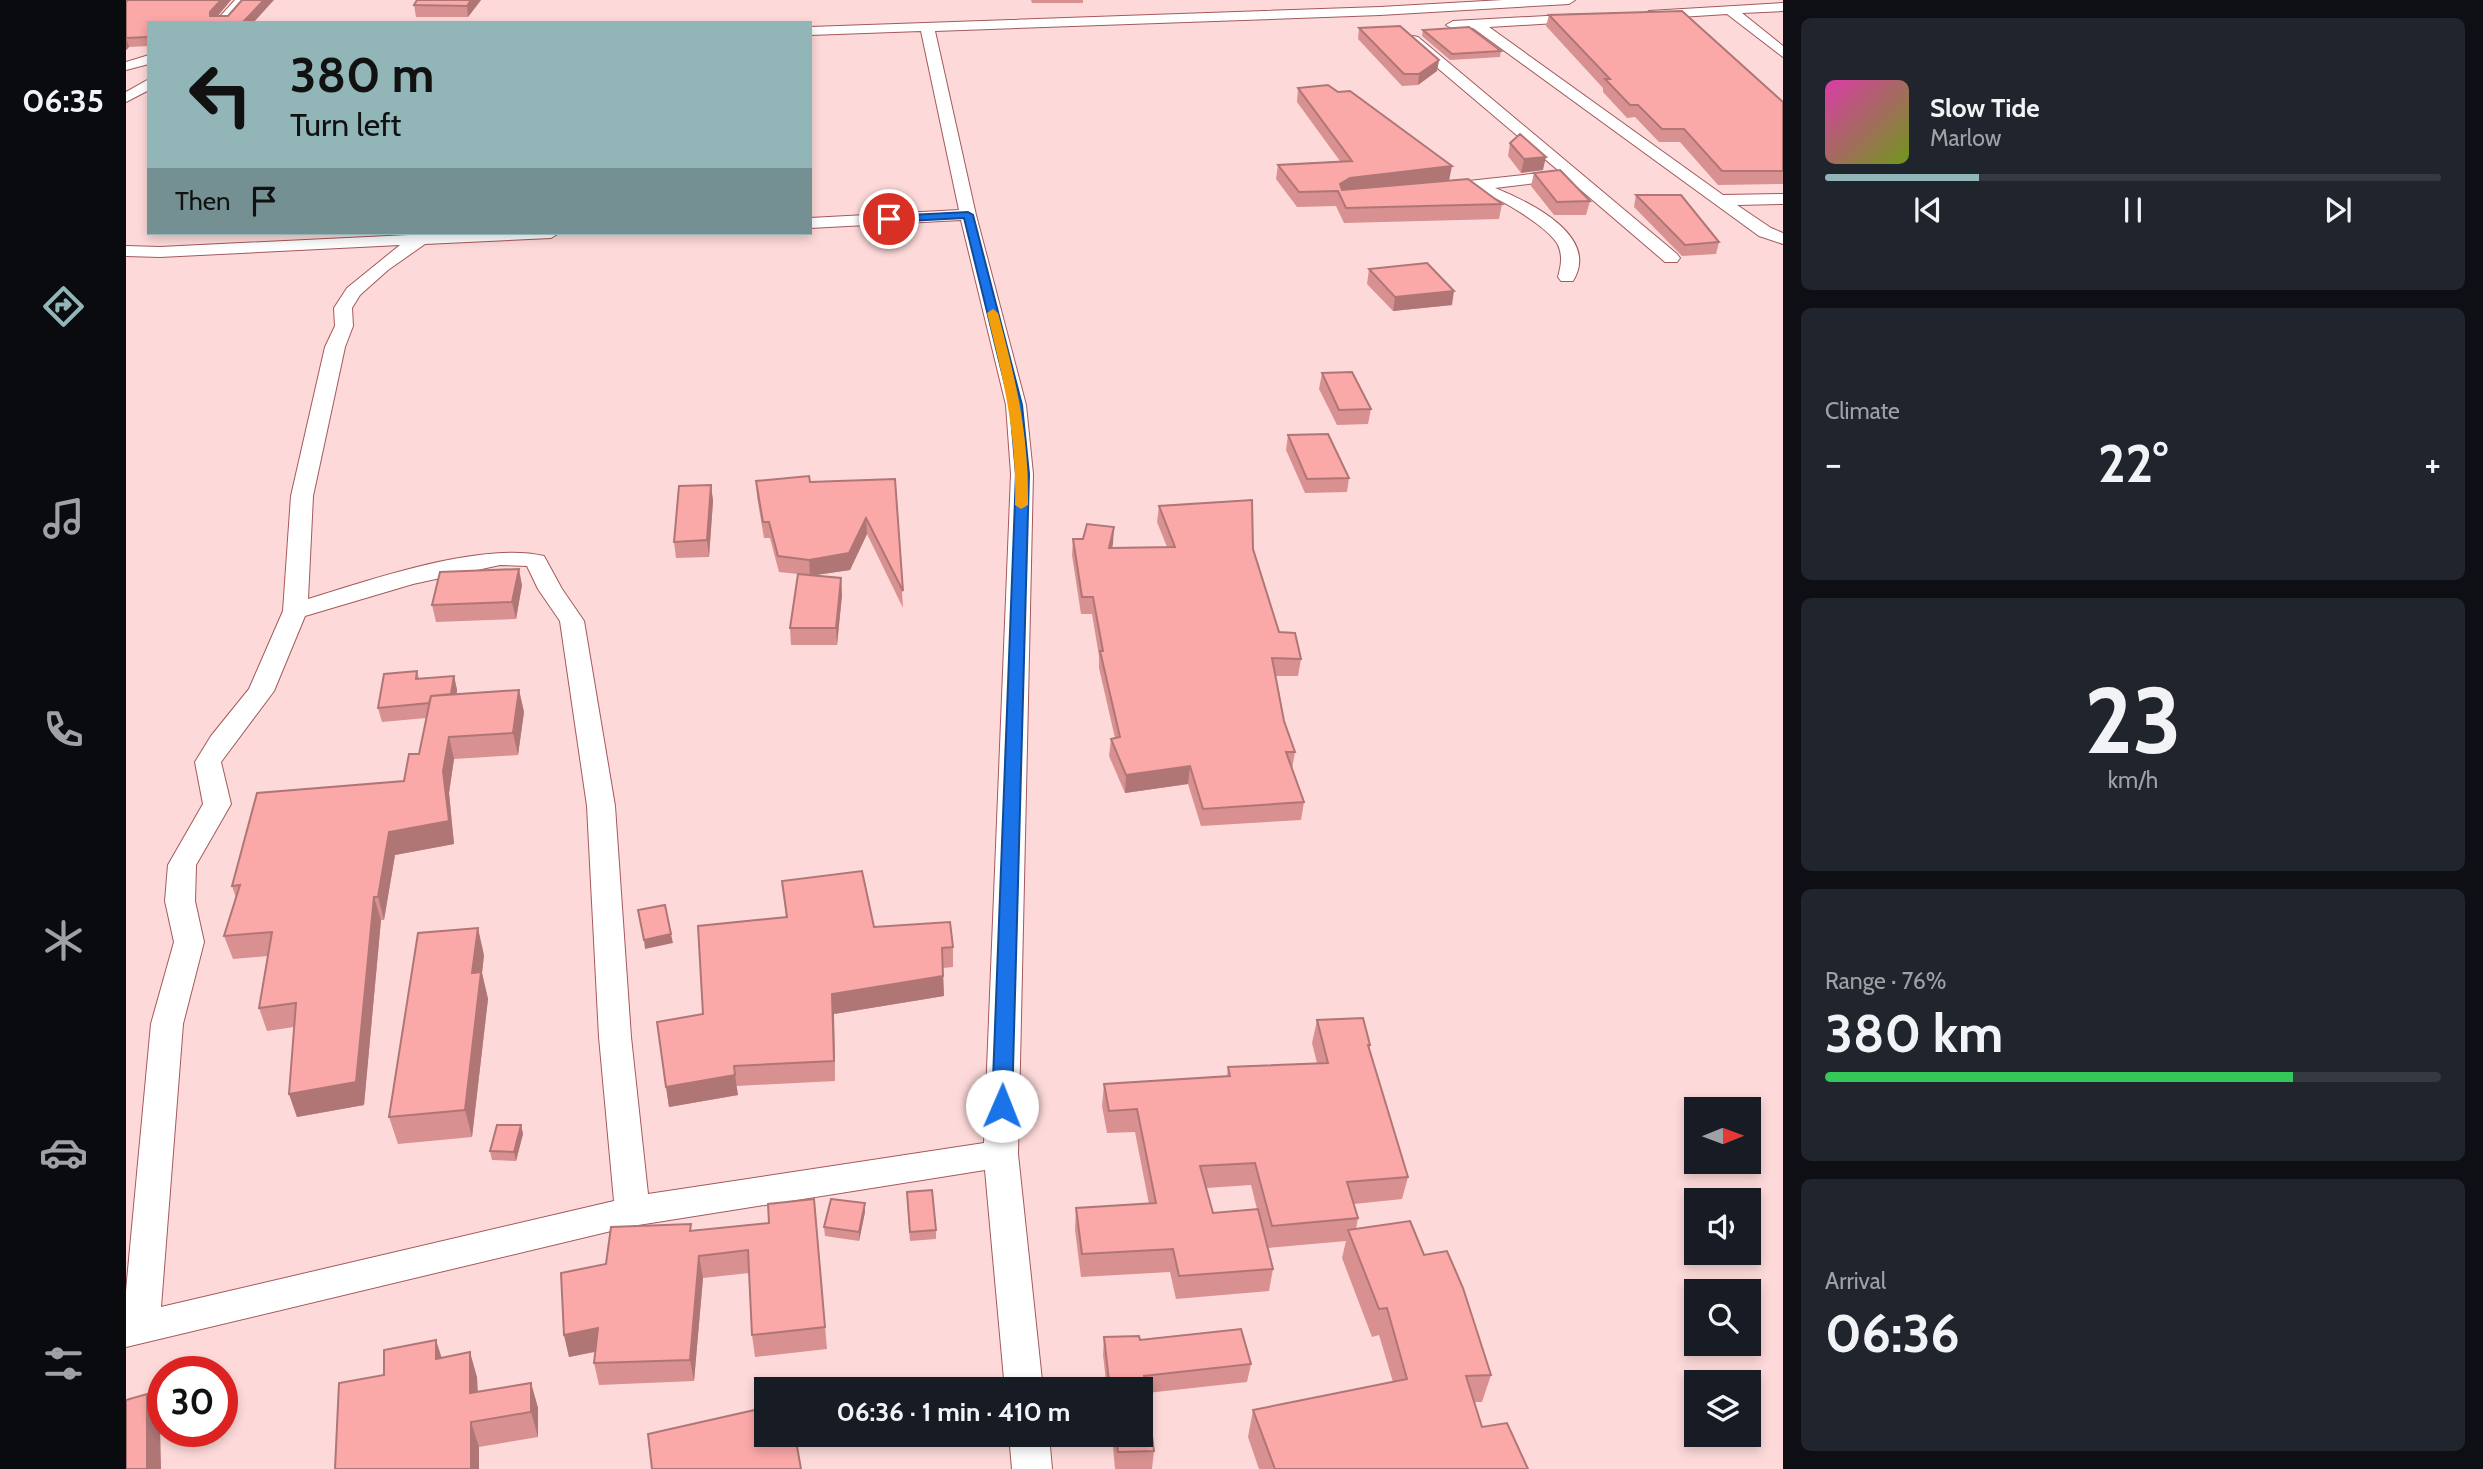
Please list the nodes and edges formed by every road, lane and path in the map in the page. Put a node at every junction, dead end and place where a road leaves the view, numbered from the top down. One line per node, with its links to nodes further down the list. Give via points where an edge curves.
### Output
1 (242, 0): 8 (street)
2 (1569, 0): 5 (street)
3 (1783, 8): 4 (street)
4 (1730, 10): 6 (street); 13 (street)
5 (1380, 11): 10 (street); 18 (street)
6 (1636, 15)
7 (1596, 17): 9 (street)
8 (222, 21)
9 (1476, 24): 11 (street); 22 (street)
10 (927, 26): 12 (street); 23 (street)
11 (1424, 26)
12 (812, 31)
13 (1783, 53)
14 (147, 60): 15 (street)
15 (126, 66)
16 (147, 84): 17 (street)
17 (126, 98)
18 (1572, 174): 19 (street); 29 (street)
19 (1475, 185): 20 (street); 30 (street, via 1518,204 1550,226 1564,241 1571,259)
20 (1424, 191)
21 (1783, 199): 22 (street)
22 (1719, 201): 27 (street)
23 (968, 215): 24 (street); 32 (street, via 1016,405 1022,474)
24 (812, 223)
25 (508, 235): 26 (street)
26 (421, 239): 28 (street); 31 (street, via 365,279 343,308 344,327 335,347 302,496)
27 (1783, 239)
28 (126, 251)
29 (1671, 258)
30 (1567, 277)
31 (295, 611): 33 (street, via 397,581 519,556 536,561 572,621 601,806 615,1037); 34 (street, via 261,691 208,762 218,804 182,865 180,901 189,942 167,1024)
32 (1001, 1154): 33 (street); 35 (street)
33 (632, 1211): 34 (street)
34 (134, 1329)
35 (1023, 1377)
36 (1030, 1447): 37 (street)
37 (1032, 1469)

